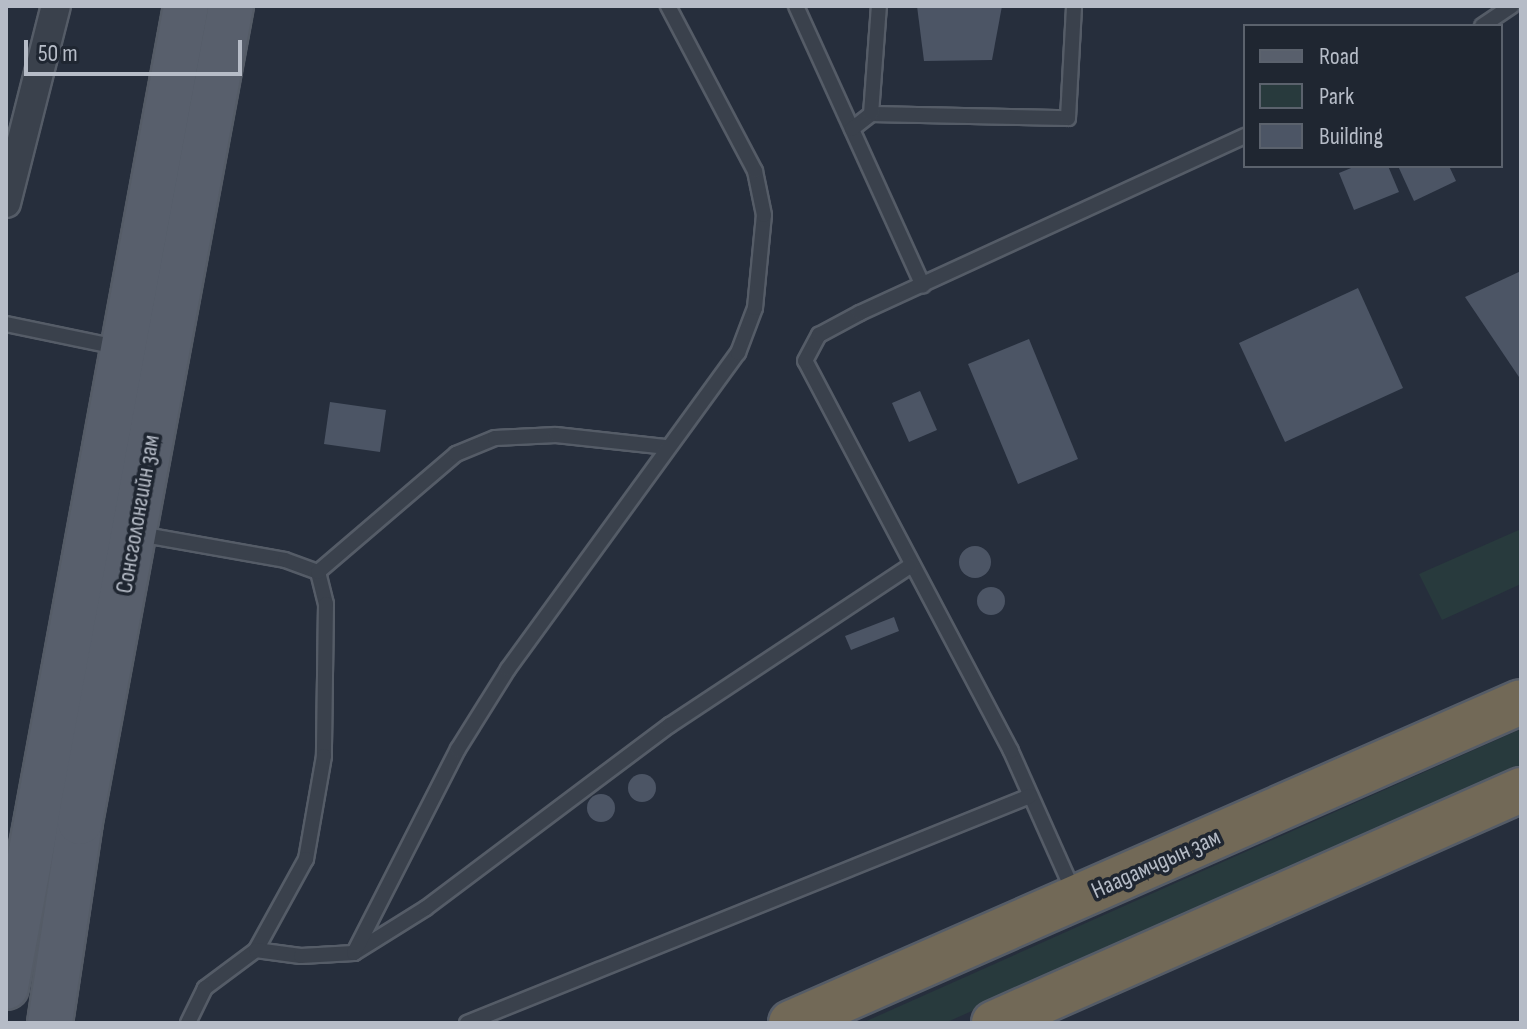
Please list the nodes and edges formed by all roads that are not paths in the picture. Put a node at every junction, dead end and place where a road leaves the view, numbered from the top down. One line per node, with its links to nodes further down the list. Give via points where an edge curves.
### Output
1 (56, 6): 13 (street)
2 (186, 6): 16 (main road, Сонсголонгийн зам)
3 (231, 6): 18 (main road, Сонсголонгийн зам)
4 (668, 6): 17 (lane, via 755,171 764,215 755,308 738,353)
5 (796, 6): 11 (lane)
6 (879, 6): 10 (lane)
7 (1074, 6): 10 (lane, via 1068,118)
8 (1512, 6): 9 (lane)
9 (1485, 24)
10 (871, 114): 11 (lane)
11 (852, 129): 14 (lane)
12 (1243, 137): 14 (lane)
13 (6, 203)
14 (923, 286): 19 (lane, via 819,335 805,361)
15 (6, 324): 16 (lane)
16 (125, 350): 25 (main road, Сонсголонгийн зам)
17 (667, 447): 20 (lane, via 556,435 495,438 456,454); 27 (lane, via 458,749)
18 (134, 532): 20 (lane); 29 (main road, Сонсголонгийн зам)
19 (910, 566): 23 (lane); 27 (lane, via 670,725 426,908)
20 (318, 572): 26 (lane, via 326,604 321,771 306,859)
21 (1521, 702): 24 (highway, Наадамчдын зам)
22 (1521, 790): 33 (highway)
23 (1030, 796): 24 (lane); 31 (lane)
24 (1077, 899): 32 (highway, Наадамчдын зам)
25 (13, 920): 28 (main road, Сонсголонгийн зам)
26 (256, 950): 27 (lane, via 301,956); 30 (lane, via 205,988)
27 (354, 953)
28 (6, 987)
29 (50, 1023)
30 (188, 1023)
31 (467, 1023)
32 (791, 1023)
33 (994, 1023)

